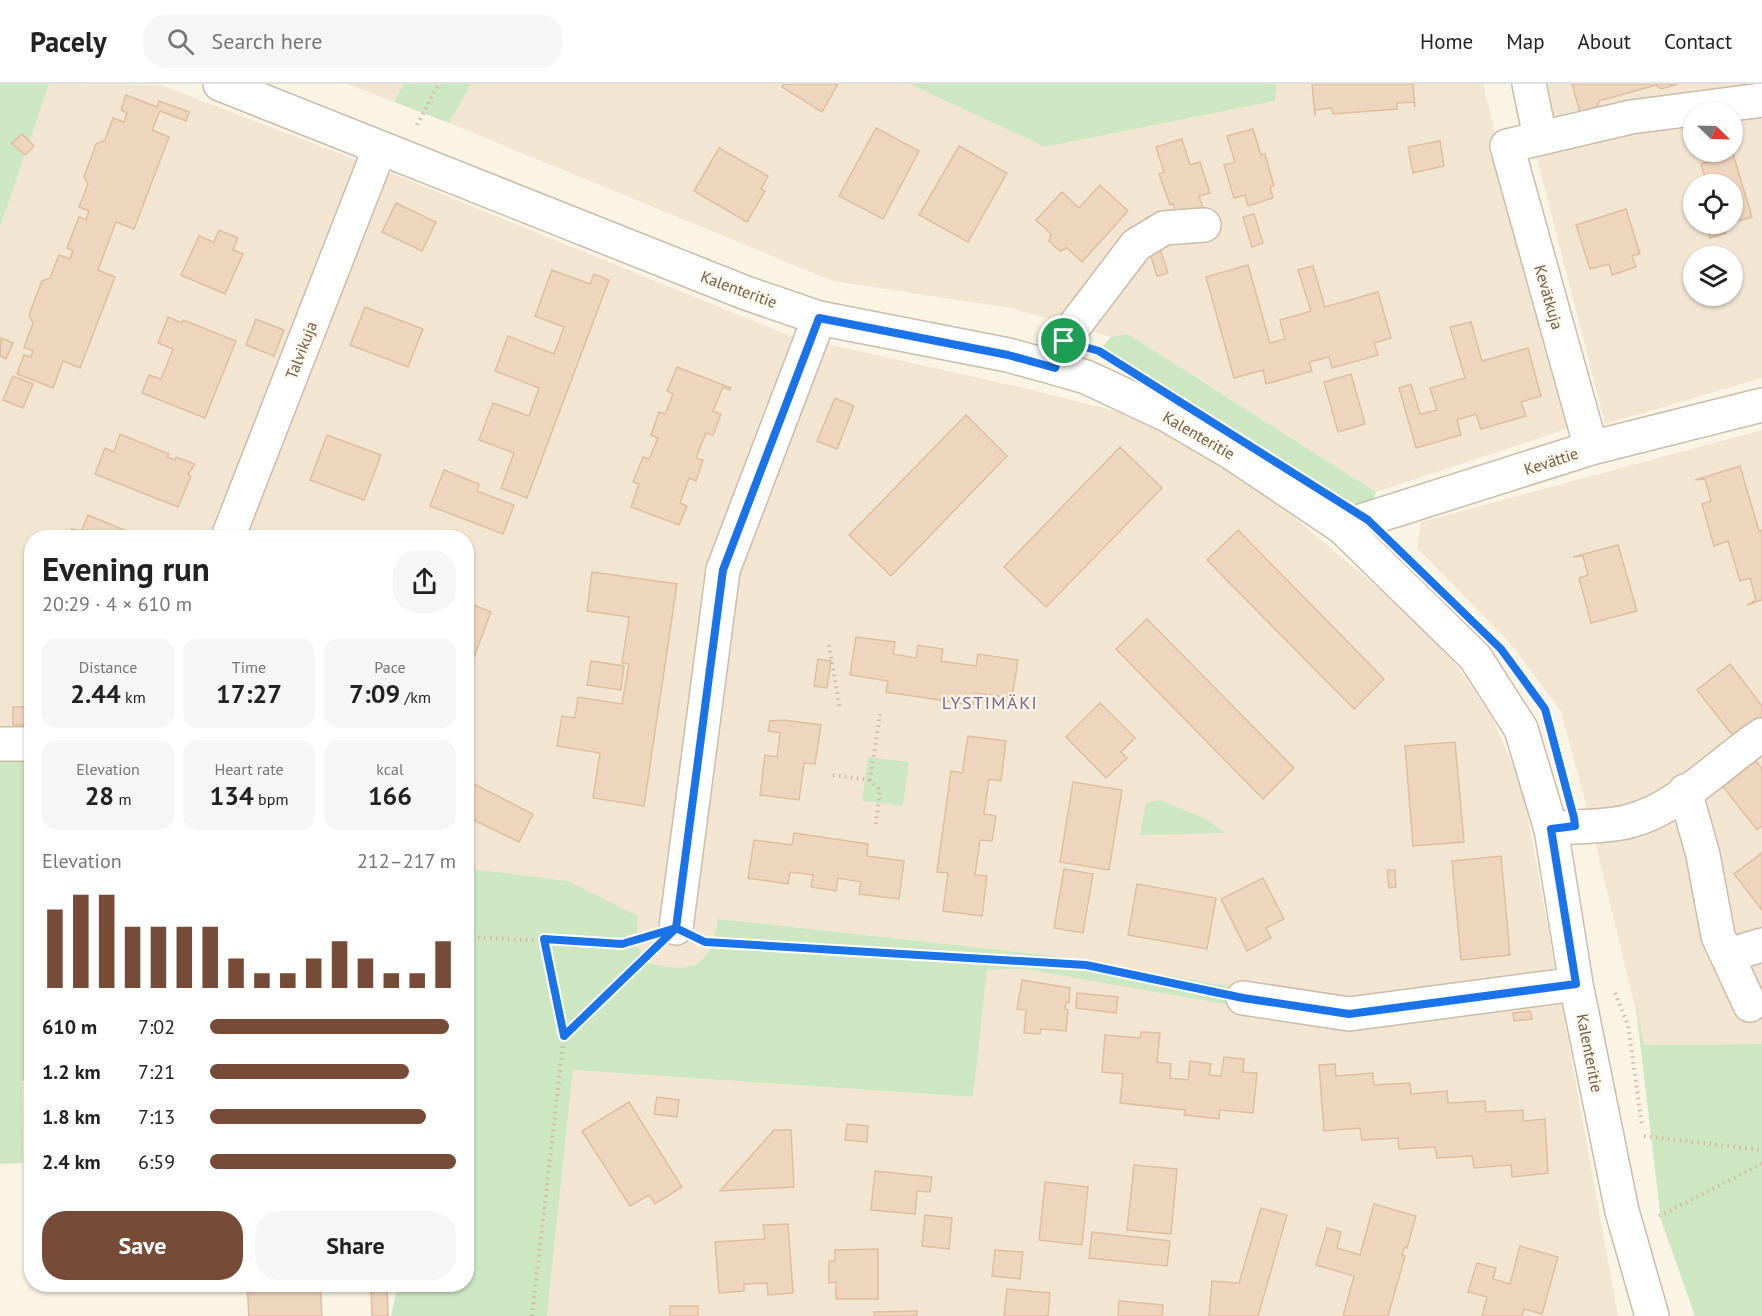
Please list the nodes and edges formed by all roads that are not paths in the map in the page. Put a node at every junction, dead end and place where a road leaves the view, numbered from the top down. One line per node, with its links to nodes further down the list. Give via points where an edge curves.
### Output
1 (220, 84): 7 (street, Kalenteritie, via 746,293)
2 (1529, 84): 4 (street)
3 (1762, 100): 4 (street, via 1631,117)
4 (1539, 137): 10 (street, Kevätkuja, via 1507,146)
5 (374, 163): 12 (street, Talvikuja)
6 (1204, 225): 8 (street, via 1164,228 1136,244 1064,341)
7 (819, 318): 8 (street, Kalenteritie); 18 (street, via 723,570)
8 (1055, 368): 11 (street, Kalenteritie, via 1086,377 1167,415 1232,453)
9 (1762, 405): 10 (street, Kevättie)
10 (1591, 448): 11 (street, Kevättie)
11 (1342, 527): 17 (street, Kalenteritie, via 1475,657 1521,729)
12 (231, 530)
13 (1762, 735): 16 (street)
14 (0, 744): 15 (street)
15 (24, 744)
16 (1684, 791): 17 (street, via 1663,807 1629,821); 20 (street, via 1703,855 1718,936)
17 (1551, 829): 21 (street, Kalenteritie)
18 (676, 928)
19 (1762, 945): 20 (street)
20 (1729, 955): 23 (street)
21 (1576, 984): 22 (street, via 1349,1014); 24 (street, Kalenteritie, via 1622,1211)
22 (1243, 998)
23 (1750, 1005)
24 (1652, 1316)

